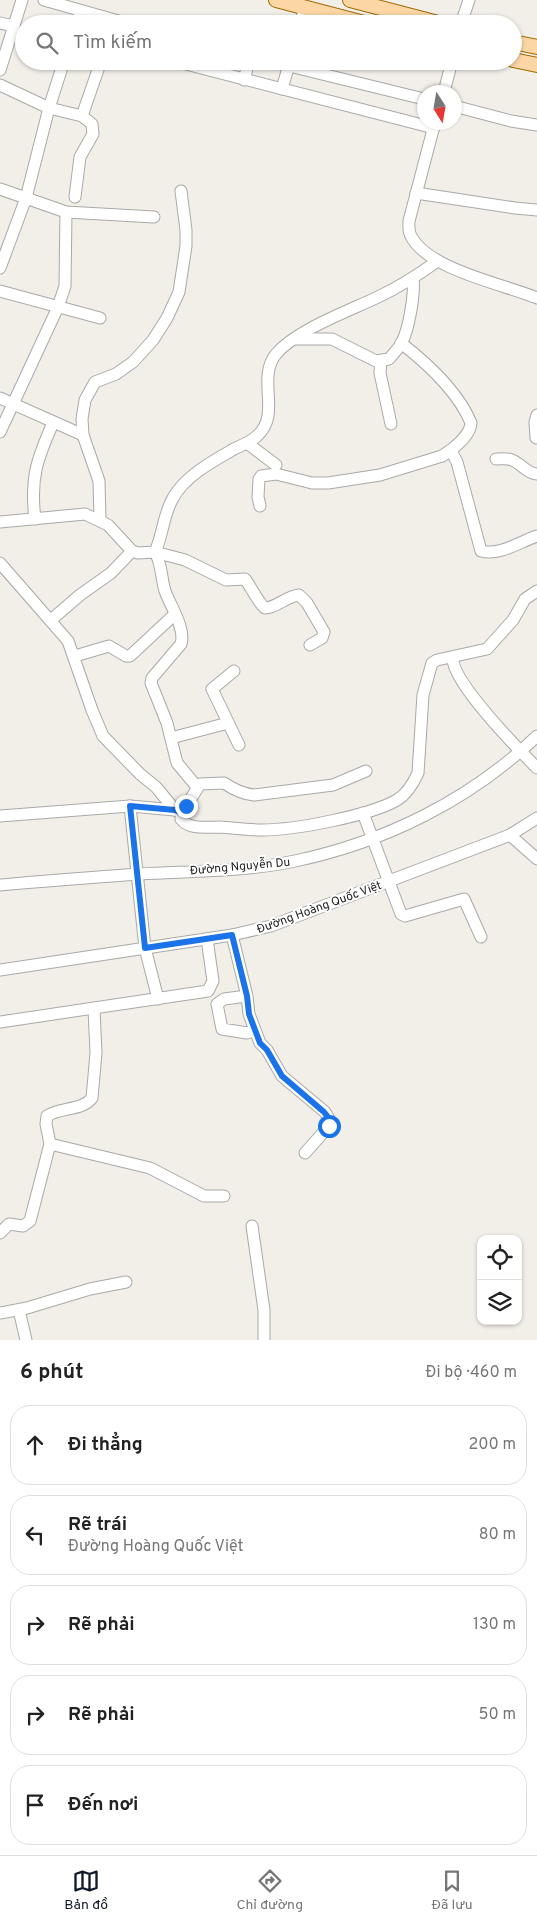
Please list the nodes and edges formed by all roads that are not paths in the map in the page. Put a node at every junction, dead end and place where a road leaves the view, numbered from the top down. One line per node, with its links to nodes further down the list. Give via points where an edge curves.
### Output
1 (22, 0): 8 (street)
2 (44, 0): 7 (street)
3 (276, 0): 6 (main road)
4 (350, 0): 13 (main road)
5 (469, 0): 14 (street)
6 (305, 8): 11 (street); 12 (main road)
7 (81, 11): 9 (street); 10 (street)
8 (17, 15)
9 (79, 15)
10 (96, 15)
11 (303, 15)
12 (333, 15)
13 (408, 15)
14 (464, 15)
15 (0, 23): 17 (street)
16 (15, 23): 17 (street)
17 (14, 26): 22 (street)
18 (522, 44): 19 (main road)
19 (537, 48)
20 (522, 62): 21 (main road)
21 (537, 65)
22 (0, 70)
23 (61, 70): 35 (street)
24 (98, 70): 37 (street)
25 (207, 70): 30 (street)
26 (247, 70): 30 (street)
27 (288, 70): 33 (street)
28 (313, 70): 34 (street)
29 (450, 70): 32 (street)
30 (244, 80): 33 (street)
31 (0, 85): 35 (street)
32 (446, 85)
33 (282, 89): 38 (street)
34 (417, 97)
35 (49, 108): 37 (street); 44 (street)
36 (462, 108): 39 (street)
37 (82, 116): 45 (street, via 92,124 93,134 80,157)
38 (417, 121)
39 (537, 125)
40 (434, 130): 43 (street)
41 (0, 189): 44 (street)
42 (181, 191): 65 (street, via 186,246 179,292 153,340 133,362 96,382 87,394 83,409)
43 (416, 193): 46 (street); 49 (street, via 409,232)
44 (26, 198): 47 (street); 50 (street)
45 (75, 198)
46 (537, 210)
47 (66, 212): 48 (street); 54 (street, via 65,286)
48 (154, 217)
49 (436, 262): 51 (street); 53 (street)
50 (0, 268)
51 (413, 278): 56 (street, via 301,333); 57 (street, via 413,302)
52 (0, 291): 54 (street)
53 (537, 298)
54 (58, 307): 55 (street); 60 (street)
55 (100, 318)
56 (295, 339): 58 (street, via 332,338); 67 (street, via 276,354 270,365 266,386 269,415 265,426)
57 (401, 343): 58 (street, via 389,359); 68 (street, via 448,388 468,416 471,428)
58 (381, 361): 63 (street, via 380,373)
59 (0, 398): 60 (street)
60 (14, 403): 62 (street); 64 (street)
61 (537, 415): 66 (street)
62 (53, 422): 65 (street); 73 (street, via 35,470 32,493)
63 (392, 424)
64 (0, 432)
65 (83, 435): 74 (street, via 99,481)
66 (536, 438)
67 (247, 443): 70 (street); 78 (street, via 208,464 190,478 173,498)
68 (451, 451): 72 (street, via 380,475 328,483 266,475 259,479); 76 (street, via 457,462 481,551 517,546)
69 (496, 459): 71 (street, via 514,460)
70 (276, 466)
71 (537, 474)
72 (260, 506)
73 (35, 519): 74 (street, via 85,514); 75 (street)
74 (100, 520): 77 (street)
75 (0, 522)
76 (537, 536)
77 (132, 551): 78 (street); 82 (street, via 111,573)
78 (154, 552): 81 (street, via 160,562 164,589); 83 (street, via 185,560 226,580 245,579 265,608 299,595 324,632 322,638)
79 (0, 563): 82 (street)
80 (537, 591): 85 (street, via 526,599 513,620 487,649)
81 (174, 614): 84 (street, via 130,656 109,646); 89 (street, via 182,632 181,644 151,683)
82 (52, 620): 84 (street)
83 (310, 645)
84 (75, 656): 96 (street, via 103,736)
85 (453, 657): 91 (street, via 454,669 462,683); 97 (street, via 434,661 429,669 423,695 418,773 413,784 397,800)
86 (234, 671): 87 (street, via 212,689)
87 (228, 723): 89 (street); 90 (street)
88 (537, 736): 91 (street, Đường Nguyễn Du)
89 (171, 738): 94 (street, via 177,763)
90 (239, 745)
91 (520, 752): 92 (street); 101 (street, Đường Nguyễn Du, via 458,797)
92 (537, 768)
93 (366, 771): 94 (street, via 333,785 254,795 232,789 224,782)
94 (197, 787): 96 (street)
95 (130, 806): 96 (street); 98 (street); 103 (street)
96 (178, 811): 97 (street, via 184,824 189,826 263,830 290,828)
97 (363, 813): 101 (street)
98 (0, 816)
99 (537, 818): 100 (street, Đường Hoàng Quốc Việt)
100 (510, 835): 102 (street); 104 (street, Đường Hoàng Quốc Việt)
101 (372, 840): 103 (street, Đường Nguyễn Du, via 294,861 242,868); 104 (street)
102 (537, 859)
103 (138, 874): 105 (street, Đường Nguyễn Du); 109 (street)
104 (388, 882): 106 (street, Đường Hoàng Quốc Việt, via 288,920); 107 (street, via 401,914 405,916 464,898)
105 (0, 885)
106 (232, 935): 108 (street, Đường Hoàng Quốc Việt); 111 (street)
107 (481, 936)
108 (206, 939): 109 (street, Đường Hoàng Quốc Việt); 112 (street, via 212,986 205,992)
109 (145, 948): 110 (street, Đường Hoàng Quốc Việt); 112 (street)
110 (0, 970)
111 (247, 996): 115 (street); 115 (street, via 219,1001 217,1011 222,1029)
112 (158, 999): 113 (street)
113 (94, 1009): 114 (street); 116 (street, via 96,1053 93,1094 83,1105 48,1116 46,1124)
114 (0, 1022)
115 (255, 1030): 117 (street, via 282,1076 329,1118 329,1126)
116 (50, 1144): 118 (street, via 150,1168 204,1196); 120 (street, via 30,1221 23,1226 9,1224)
117 (305, 1153)
118 (224, 1196)
119 (252, 1226): 125 (street, via 264,1310)
120 (0, 1233)
121 (126, 1282): 122 (street)
122 (19, 1310): 123 (street); 124 (street)
123 (0, 1313)
124 (26, 1340)
125 (264, 1340)

